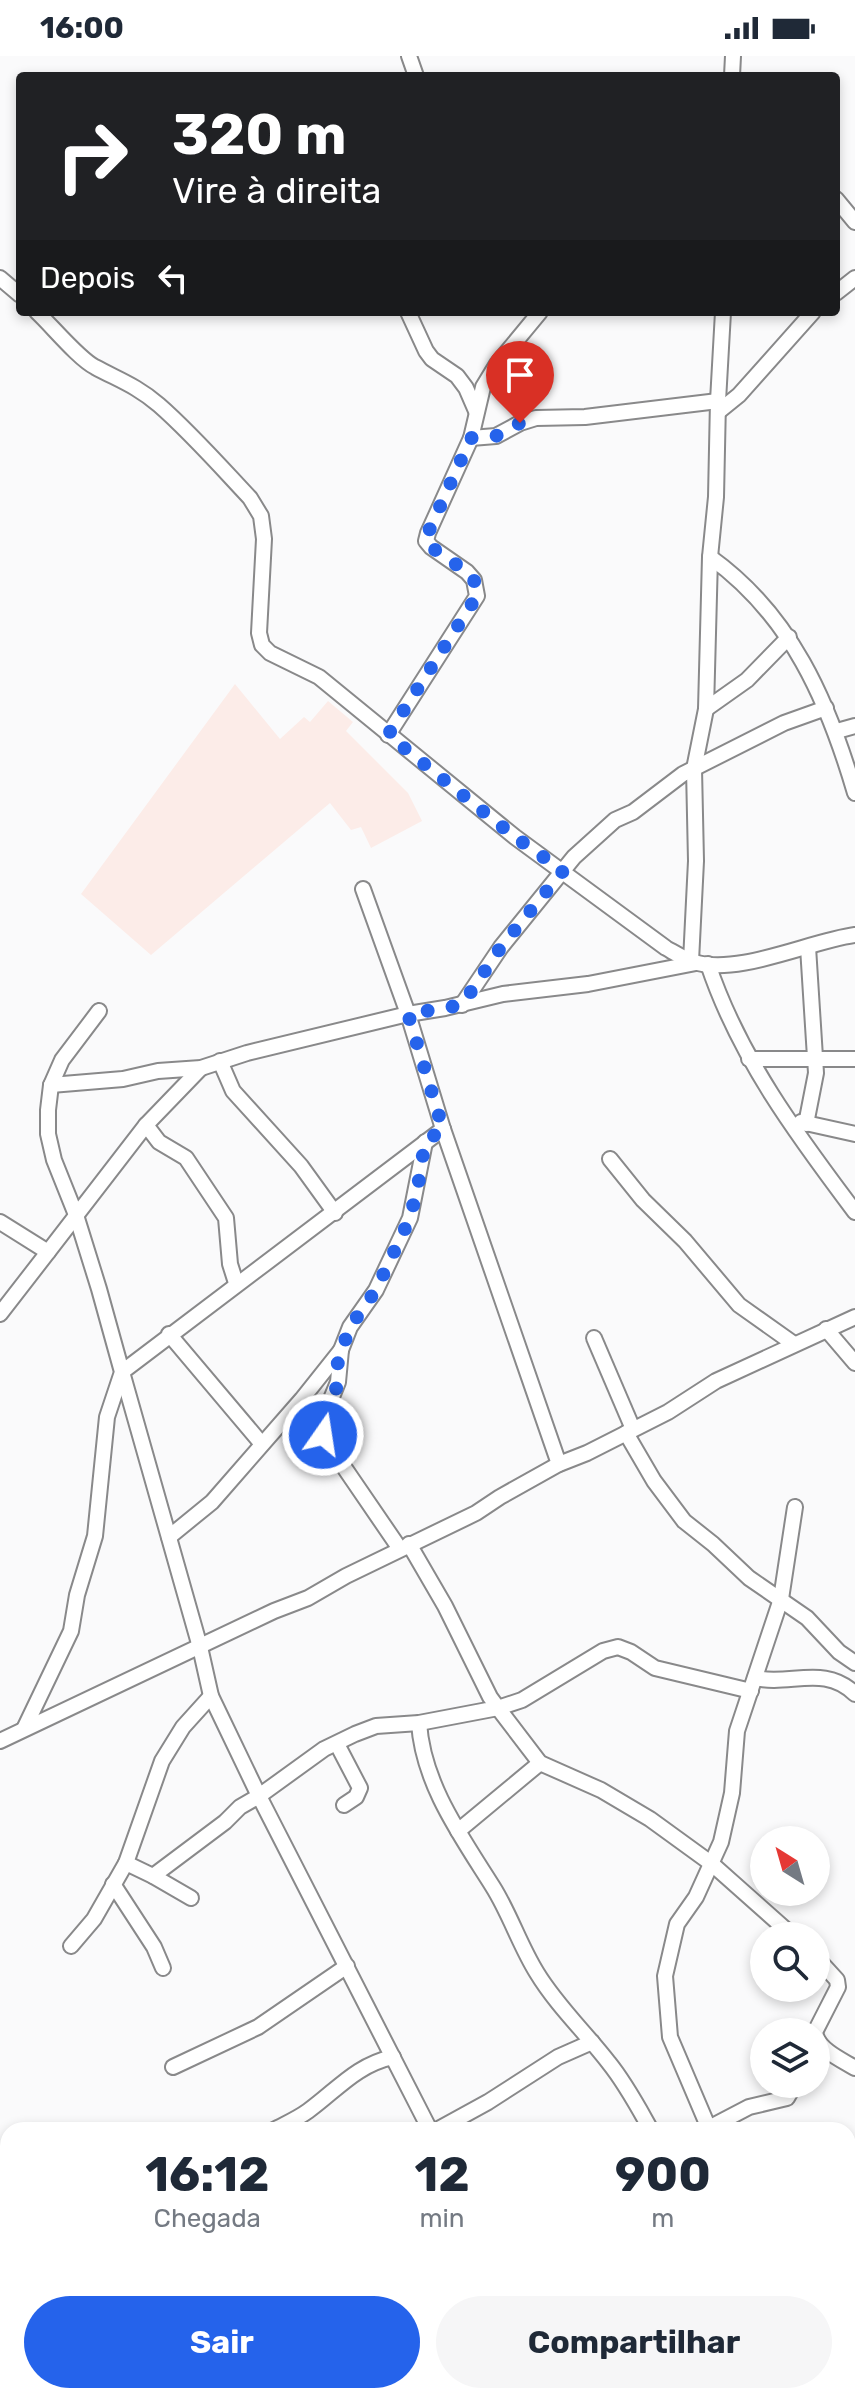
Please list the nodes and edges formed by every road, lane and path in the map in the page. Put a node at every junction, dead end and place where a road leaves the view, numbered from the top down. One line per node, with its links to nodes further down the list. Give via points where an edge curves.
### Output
1 (840, 204): 2 (street)
2 (855, 222)
3 (0, 278): 4 (street)
4 (16, 292)
5 (41, 316): 19 (street, via 93,367 133,385 157,404 250,498 261,516 264,539 262,645 319,677)
6 (410, 316): 11 (street, via 426,351 457,376)
7 (537, 316): 11 (street, via 497,364)
8 (723, 316): 10 (street)
9 (809, 316): 10 (street, via 739,395)
10 (718, 406): 12 (street, via 536,418 496,436); 13 (street)
11 (476, 411): 12 (street)
12 (471, 438): 19 (street, via 426,541 467,572 477,596)
13 (710, 557): 14 (street, via 754,595); 16 (street)
14 (789, 637): 15 (street); 16 (street, via 747,680)
15 (826, 708): 18 (street); 20 (street, via 784,723)
16 (706, 709): 20 (street)
17 (855, 726): 18 (street)
18 (837, 731): 21 (street)
19 (388, 735): 22 (street)
20 (694, 769): 22 (street, via 615,820); 26 (street)
21 (855, 793)
22 (563, 871): 26 (street, via 666,948); 27 (street, via 493,957)
23 (363, 889): 29 (street)
24 (855, 935): 25 (street)
25 (808, 947): 26 (street, via 774,956); 30 (street)
26 (698, 963): 27 (street); 31 (street)
27 (462, 1005): 29 (street)
28 (99, 1011): 35 (street, via 62,1060)
29 (408, 1014): 33 (street); 39 (street)
30 (816, 1058): 31 (street); 32 (street); 37 (street)
31 (749, 1059): 36 (street)
32 (855, 1059)
33 (220, 1061): 34 (street); 44 (street, via 233,1091 301,1166)
34 (201, 1068): 35 (street); 38 (street)
35 (51, 1085): 45 (street, via 48,1134)
36 (788, 1119): 37 (street); 43 (street)
37 (806, 1124): 40 (street)
38 (146, 1125): 45 (street); 48 (street, via 159,1142 186,1158 226,1218)
39 (443, 1129): 41 (street); 60 (street)
40 (855, 1134)
41 (425, 1142): 44 (street); 55 (street, via 410,1218)
42 (610, 1159): 54 (street, via 739,1305)
43 (855, 1212)
44 (335, 1213): 48 (street)
45 (76, 1215): 47 (street); 57 (street)
46 (0, 1222): 47 (street)
47 (48, 1252): 49 (street)
48 (236, 1283): 52 (street)
49 (0, 1314)
50 (855, 1317): 51 (street)
51 (826, 1329): 54 (street); 56 (street)
52 (169, 1334): 57 (street); 59 (street)
53 (594, 1338): 58 (street)
54 (794, 1344): 58 (street)
55 (341, 1350): 59 (street); 63 (street, via 338,1382 320,1426)
56 (855, 1363)
57 (122, 1372): 62 (street); 72 (street, via 107,1417 95,1536 76,1614)
58 (629, 1431): 60 (street); 64 (street, via 654,1481 684,1521)
59 (261, 1443): 62 (street, via 212,1502)
60 (559, 1464): 63 (street, via 476,1513)
61 (795, 1507): 64 (street)
62 (169, 1537): 65 (street)
63 (404, 1546): 65 (street, via 308,1598); 70 (street, via 445,1606)
64 (781, 1599): 66 (street); 67 (street)
65 (200, 1647): 69 (street); 72 (street)
66 (855, 1663)
67 (753, 1684): 68 (street, via 803,1676); 70 (street, via 665,1671 618,1647); 80 (street, via 737,1731 732,1793)
68 (854, 1690)
69 (211, 1696): 76 (street); 79 (street, via 162,1761)
70 (498, 1708): 71 (street); 75 (street)
71 (419, 1723): 74 (street, via 376,1726); 78 (street, via 433,1783)
72 (25, 1727): 73 (street)
73 (0, 1741)
74 (337, 1744): 76 (street); 77 (street, via 360,1788)
75 (540, 1763): 78 (street); 80 (street, via 628,1804)
76 (259, 1796): 81 (street); 86 (street)
77 (344, 1805)
78 (458, 1831): 90 (street, via 500,1897 536,1972)
79 (126, 1863): 81 (street); 82 (street)
80 (712, 1864): 84 (street); 100 (street, via 677,1924 665,1976 670,2037)
81 (153, 1876): 83 (street)
82 (113, 1884): 85 (street); 87 (street)
83 (191, 1898)
84 (777, 1922)
85 (71, 1946)
86 (347, 1966): 92 (street); 93 (street, via 258,2027)
87 (163, 1968)
88 (830, 1972): 89 (street, via 838,1987)
89 (825, 2018)
90 (592, 2042): 98 (street); 99 (street)
91 (830, 2049): 94 (street)
92 (393, 2057): 96 (street, via 350,2075); 97 (street)
93 (173, 2067)
94 (855, 2068)
95 (787, 2098): 101 (street, via 749,2107)
96 (297, 2122)
97 (426, 2122)
98 (452, 2122)
99 (647, 2122)
100 (706, 2122)
101 (720, 2122)

